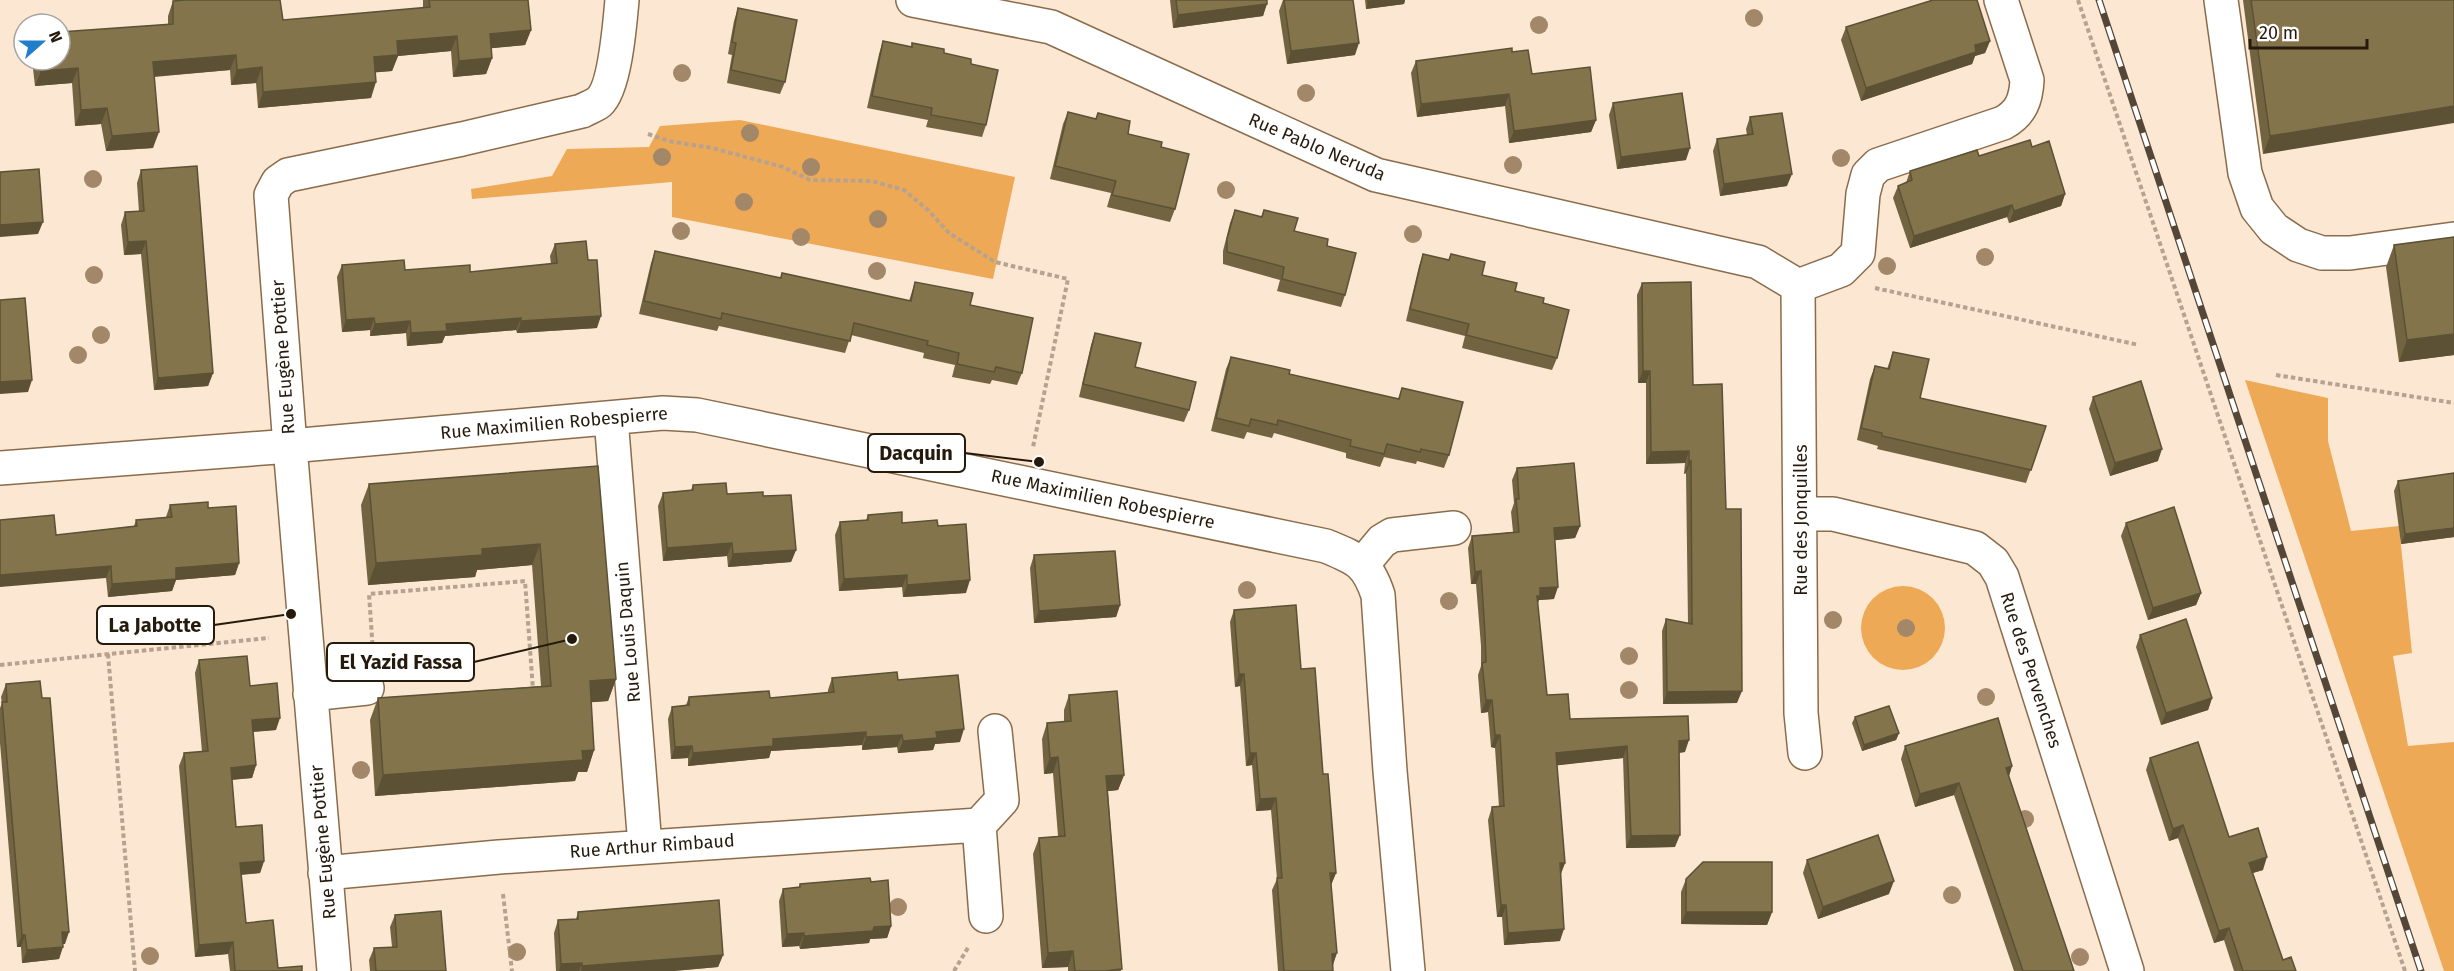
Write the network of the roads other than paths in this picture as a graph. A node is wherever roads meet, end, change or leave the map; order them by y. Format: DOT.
graph roads {
  1 [pos="622,0"];
  2 [pos="913,0"];
  3 [pos="2001,0"];
  4 [pos="2221,0"];
  5 [pos="2454,239"];
  6 [pos="1798,286"];
  7 [pos="611,418"];
  8 [pos="290,446"];
  9 [pos="0,468"];
  10 [pos="1801,514"];
  11 [pos="1454,528"];
  12 [pos="1362,565"];
  13 [pos="367,688"];
  14 [pos="310,694"];
  15 [pos="995,731"];
  16 [pos="1805,753"];
  17 [pos="979,825"];
  18 [pos="645,846"];
  19 [pos="325,873"];
  20 [pos="986,916"];
  21 [pos="334,971"];
  22 [pos="1408,971"];
  23 [pos="2127,971"];
  1 -- 8 [label="street, Rue Eugène Pottier"];
  2 -- 6 [label="street, Rue Pablo Neruda"];
  3 -- 6 [label="street"];
  4 -- 5 [label="street"];
  6 -- 10 [label="street, Rue des Jonquilles"];
  7 -- 8 [label="street, Rue Maximilien Robespierre"];
  7 -- 12 [label="street, Rue Maximilien Robespierre"];
  7 -- 18 [label="street, Rue Louis Daquin"];
  8 -- 9 [label="street, Rue Maximilien Robespierre"];
  8 -- 14 [label="street, Rue Eugène Pottier"];
  10 -- 16 [label="street, Rue des Jonquilles"];
  10 -- 23 [label="street, Rue des Pervenches"];
  11 -- 12 [label="street"];
  12 -- 22 [label="street"];
  13 -- 14 [label="street"];
  14 -- 19 [label="street, Rue Eugène Pottier"];
  15 -- 17 [label="street"];
  17 -- 18 [label="street, Rue Arthur Rimbaud"];
  17 -- 20 [label="street"];
  18 -- 19 [label="street, Rue Arthur Rimbaud"];
  19 -- 21 [label="street, Rue Eugène Pottier"];
}
